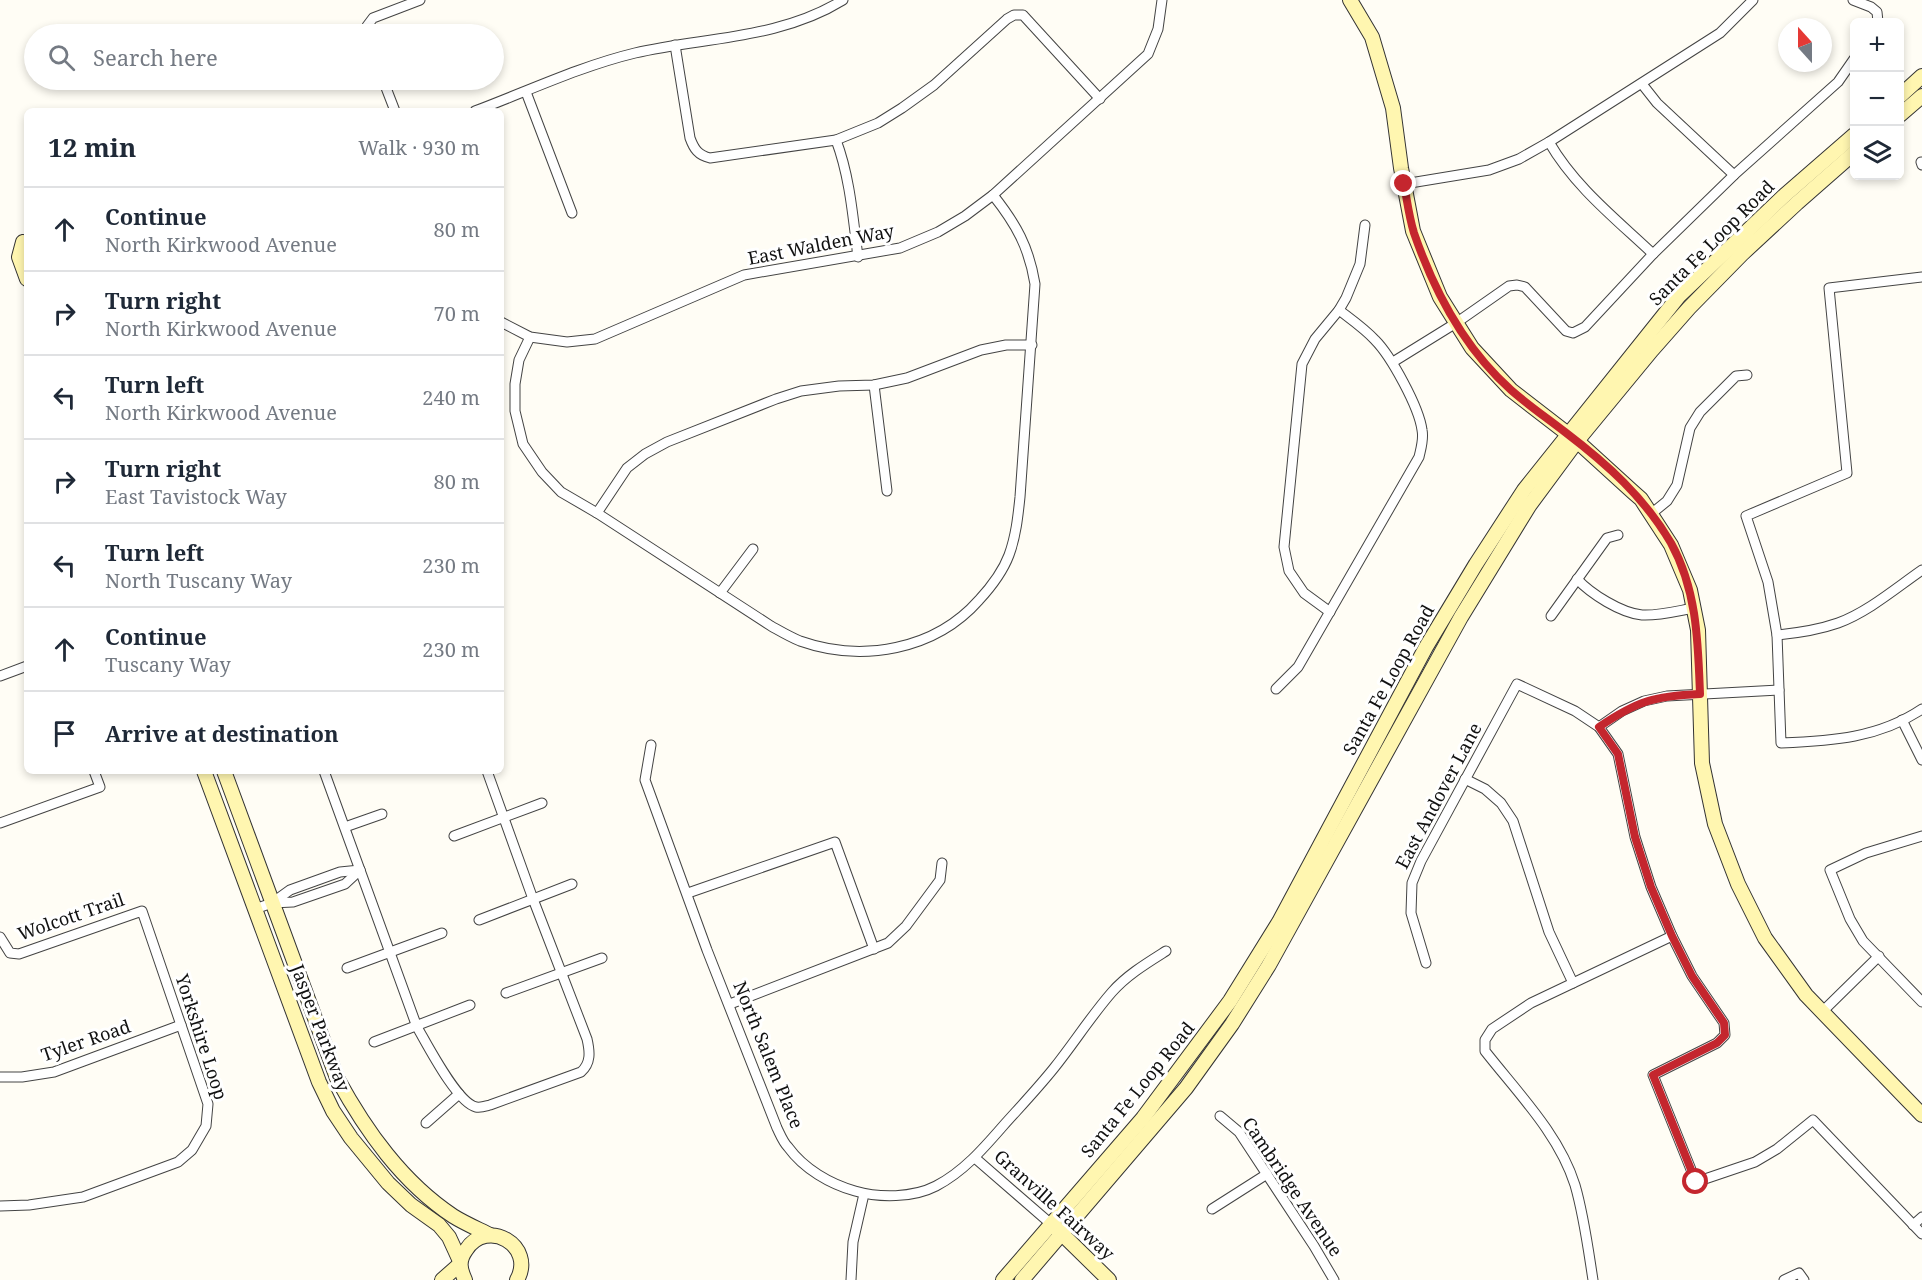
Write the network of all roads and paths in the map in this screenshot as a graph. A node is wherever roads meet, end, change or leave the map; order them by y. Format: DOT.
graph roads {
  1 [pos="420,0"];
  2 [pos="843,0"];
  3 [pos="1162,0"];
  4 [pos="1350,0"];
  5 [pos="1753,0"];
  6 [pos="1853,0"];
  7 [pos="1878,18"];
  8 [pos="370,24"];
  9 [pos="675,45"];
  10 [pos="1850,64"];
  11 [pos="1922,76"];
  12 [pos="1642,84"];
  13 [pos="387,90"];
  14 [pos="526,92"];
  15 [pos="1904,92"];
  16 [pos="1922,96"];
  17 [pos="1100,99"];
  18 [pos="394,108"];
  19 [pos="484,108"];
  20 [pos="1904,111"];
  21 [pos="1850,138"];
  22 [pos="836,140"];
  23 [pos="1549,142"];
  24 [pos="1850,156"];
  25 [pos="1734,175"];
  26 [pos="1404,184"];
  27 [pos="993,195"];
  28 [pos="572,213"];
  29 [pos="1365,225"];
  30 [pos="1653,254"];
  31 [pos="858,257"];
  32 [pos="1922,277"];
  33 [pos="1339,310"];
  34 [pos="504,323"];
  35 [pos="1456,323"];
  36 [pos="530,337"];
  37 [pos="1032,345"];
  38 [pos="1393,362"];
  39 [pos="1747,375"];
  40 [pos="874,385"];
  41 [pos="1573,438"];
  42 [pos="887,491"];
  43 [pos="597,513"];
  44 [pos="1651,514"];
  45 [pos="1618,535"];
  46 [pos="753,549"];
  47 [pos="1922,570"];
  48 [pos="1576,579"];
  49 [pos="720,593"];
  50 [pos="1694,608"];
  51 [pos="1330,612"];
  52 [pos="1551,616"];
  53 [pos="1777,635"];
  54 [pos="24,667"];
  55 [pos="0,676"];
  56 [pos="1276,689"];
  57 [pos="1779,690"];
  58 [pos="1700,694"];
  59 [pos="1922,709"];
  60 [pos="1902,720"];
  61 [pos="1599,727"];
  62 [pos="651,744"];
  63 [pos="1922,760"];
  64 [pos="95,774"];
  65 [pos="205,774"];
  66 [pos="225,774"];
  67 [pos="325,774"];
  68 [pos="488,774"];
  69 [pos="1465,779"];
  70 [pos="542,803"];
  71 [pos="382,814"];
  72 [pos="504,817"];
  73 [pos="0,823"];
  74 [pos="345,827"];
  75 [pos="454,836"];
  76 [pos="1922,836"];
  77 [pos="942,863"];
  78 [pos="360,870"];
  79 [pos="572,884"];
  80 [pos="688,893"];
  81 [pos="533,899"];
  82 [pos="272,903"];
  83 [pos="255,909"];
  84 [pos="142,910"];
  85 [pos="479,920"];
  86 [pos="442,933"];
  87 [pos="1672,936"];
  88 [pos="0,937"];
  89 [pos="874,949"];
  90 [pos="1166,951"];
  91 [pos="390,952"];
  92 [pos="1878,956"];
  93 [pos="602,958"];
  94 [pos="1426,963"];
  95 [pos="347,968"];
  96 [pos="561,973"];
  97 [pos="1573,983"];
  98 [pos="506,993"];
  99 [pos="1922,1002"];
  100 [pos="470,1005"];
  101 [pos="730,1005"];
  102 [pos="1822,1012"];
  103 [pos="181,1025"];
  104 [pos="417,1027"];
  105 [pos="374,1042"];
  106 [pos="0,1077"];
  107 [pos="459,1094"];
  108 [pos="1922,1115"];
  109 [pos="1220,1116"];
  110 [pos="426,1123"];
  111 [pos="975,1158"];
  112 [pos="1267,1174"];
  113 [pos="864,1194"];
  114 [pos="0,1206"];
  115 [pos="1212,1209"];
  116 [pos="1922,1216"];
  117 [pos="1051,1224"];
  118 [pos="1913,1225"];
  119 [pos="1062,1233"];
  120 [pos="1922,1234"];
  121 [pos="490,1235"];
  122 [pos="460,1263"];
  123 [pos="519,1273"];
  124 [pos="442,1280"];
  125 [pos="465,1280"];
  126 [pos="528,1280"];
  127 [pos="850,1280"];
  128 [pos="1003,1280"];
  129 [pos="1022,1280"];
  130 [pos="1109,1280"];
  131 [pos="1334,1280"];
  132 [pos="1593,1280"];
  133 [pos="1784,1280"];
  134 [pos="1804,1280"];
  1 -- 8 [label="street"];
  2 -- 9 [label="street"];
  3 -- 17 [label="street, East Walden Way"];
  4 -- 26 [label="main road"];
  5 -- 12 [label="street"];
  6 -- 7 [label="street"];
  9 -- 14 [label="street"];
  9 -- 22 [label="street"];
  10 -- 25 [label="street"];
  11 -- 15 [label="main road"];
  12 -- 23 [label="street"];
  12 -- 25 [label="street"];
  13 -- 18 [label="street"];
  14 -- 19 [label="street"];
  14 -- 28 [label="street"];
  16 -- 20 [label="main road"];
  17 -- 22 [label="street"];
  17 -- 27 [label="street, East Walden Way"];
  21 -- 41 [label="main road, Santa Fe Loop Road"];
  22 -- 31 [label="street"];
  23 -- 26 [label="street"];
  23 -- 30 [label="street"];
  24 -- 41 [label="main road, Santa Fe Loop Road"];
  25 -- 30 [label="street"];
  26 -- 35 [label="main road"];
  27 -- 31 [label="street, East Walden Way"];
  27 -- 37 [label="street"];
  29 -- 33 [label="street"];
  30 -- 35 [label="street"];
  31 -- 36 [label="street, East Walden Way"];
  32 -- 53 [label="street"];
  33 -- 38 [label="street"];
  33 -- 51 [label="street"];
  34 -- 36 [label="street, East Walden Way"];
  35 -- 38 [label="street"];
  35 -- 41 [label="main road"];
  36 -- 43 [label="street"];
  37 -- 40 [label="street"];
  37 -- 49 [label="street"];
  38 -- 51 [label="street"];
  39 -- 44 [label="street"];
  40 -- 42 [label="street"];
  40 -- 43 [label="street"];
  41 -- 44 [label="main road"];
  41 -- 117 [label="main road, Santa Fe Loop Road"];
  41 -- 119 [label="main road, Santa Fe Loop Road"];
  43 -- 49 [label="street"];
  44 -- 50 [label="main road"];
  45 -- 48 [label="street"];
  46 -- 49 [label="street"];
  47 -- 53 [label="street"];
  48 -- 50 [label="street"];
  48 -- 52 [label="street"];
  50 -- 58 [label="main road"];
  51 -- 56 [label="street"];
  53 -- 57 [label="street"];
  54 -- 55 [label="street"];
  57 -- 58 [label="street"];
  57 -- 60 [label="street"];
  58 -- 61 [label="street"];
  58 -- 102 [label="main road"];
  59 -- 60 [label="street"];
  60 -- 63 [label="street"];
  61 -- 69 [label="street, East Andover Lane"];
  61 -- 87 [label="street"];
  62 -- 80 [label="street, North Salem Place"];
  64 -- 73 [label="street"];
  65 -- 83 [label="main road, Jasper Parkway"];
  66 -- 82 [label="main road, Jasper Parkway"];
  67 -- 74 [label="street"];
  68 -- 72 [label="street"];
  69 -- 94 [label="street, East Andover Lane"];
  69 -- 97 [label="street"];
  70 -- 72 [label="street"];
  71 -- 74 [label="street"];
  72 -- 75 [label="street"];
  72 -- 81 [label="street"];
  74 -- 78 [label="street"];
  76 -- 92 [label="street"];
  77 -- 89 [label="street"];
  78 -- 82 [label="street"];
  78 -- 91 [label="street"];
  79 -- 81 [label="street"];
  80 -- 89 [label="street"];
  80 -- 101 [label="street, North Salem Place"];
  81 -- 85 [label="street"];
  81 -- 96 [label="street"];
  82 -- 83 [label="street"];
  82 -- 121 [label="main road, Jasper Parkway"];
  83 -- 122 [label="main road, Jasper Parkway"];
  84 -- 88 [label="street, Wolcott Trail"];
  84 -- 103 [label="street, Yorkshire Loop"];
  86 -- 91 [label="street"];
  87 -- 97 [label="street"];
  87 -- 118 [label="street"];
  89 -- 101 [label="street"];
  90 -- 111 [label="street, North Salem Place"];
  91 -- 95 [label="street"];
  91 -- 104 [label="street"];
  92 -- 99 [label="street"];
  92 -- 102 [label="street"];
  93 -- 96 [label="street"];
  96 -- 98 [label="street"];
  96 -- 107 [label="street"];
  97 -- 132 [label="street"];
  100 -- 104 [label="street"];
  101 -- 113 [label="street, North Salem Place"];
  102 -- 108 [label="main road"];
  103 -- 106 [label="street, Tyler Road"];
  103 -- 114 [label="street, Yorkshire Loop"];
  104 -- 105 [label="street"];
  104 -- 107 [label="street"];
  107 -- 110 [label="street"];
  109 -- 112 [label="street, Cambridge Avenue"];
  111 -- 113 [label="street, North Salem Place"];
  111 -- 117 [label="street, Granville Fairway"];
  112 -- 115 [label="street"];
  112 -- 131 [label="street, Cambridge Avenue"];
  113 -- 127 [label="street"];
  116 -- 118 [label="street"];
  117 -- 119 [label="main road, Granville Fairway"];
  117 -- 128 [label="main road, Santa Fe Loop Road"];
  118 -- 120 [label="street"];
  119 -- 129 [label="main road, Santa Fe Loop Road"];
  119 -- 130 [label="main road, Granville Fairway"];
  121 -- 122 [label="main road"];
  121 -- 123 [label="main road, Jasper Parkway"];
  122 -- 124 [label="main road"];
  122 -- 125 [label="main road, Jasper Parkway"];
  123 -- 126 [label="main road"];
  133 -- 134 [label="street"];
}
